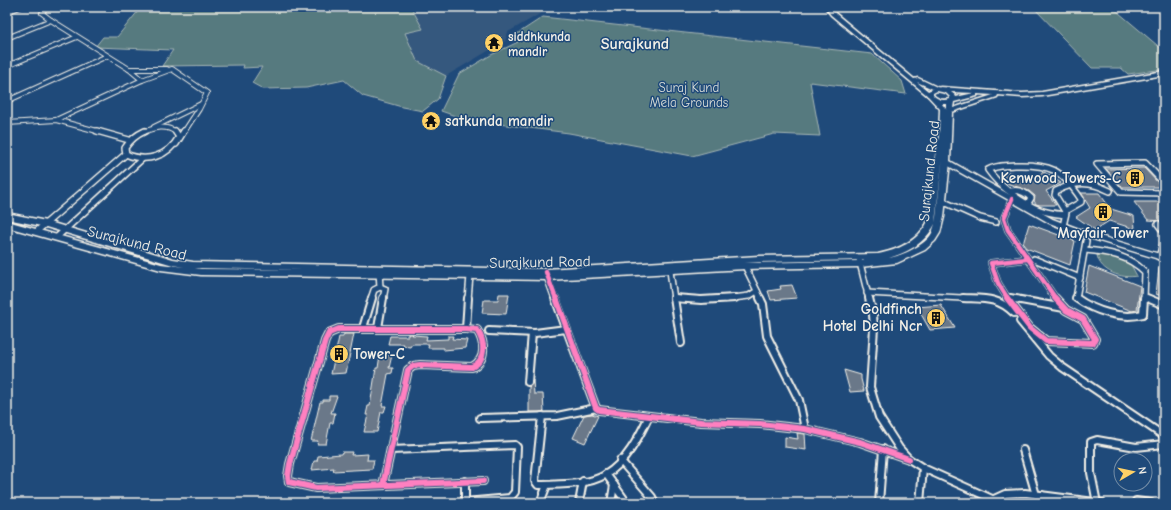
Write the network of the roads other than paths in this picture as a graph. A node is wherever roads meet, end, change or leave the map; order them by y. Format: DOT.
graph roads {
  1 [pos="20,7"];
  2 [pos="46,7"];
  3 [pos="827,7"];
  4 [pos="7,12"];
  5 [pos="51,20"];
  6 [pos="77,37"];
  7 [pos="7,38"];
  8 [pos="107,56"];
  9 [pos="7,66"];
  10 [pos="129,69"];
  11 [pos="172,69"];
  12 [pos="903,72"];
  13 [pos="1164,73"];
  14 [pos="1164,76"];
  15 [pos="142,80"];
  16 [pos="939,89"];
  17 [pos="995,96"];
  18 [pos="933,97"];
  19 [pos="7,101"];
  20 [pos="952,101"];
  21 [pos="201,104"];
  22 [pos="949,111"];
  23 [pos="56,120"];
  24 [pos="7,123"];
  25 [pos="150,129"];
  26 [pos="129,140"];
  27 [pos="176,144"];
  28 [pos="126,154"];
  29 [pos="142,159"];
  30 [pos="943,160"];
  31 [pos="1164,183"];
  32 [pos="1069,184"];
  33 [pos="1110,191"];
  34 [pos="1164,193"];
  35 [pos="1012,199"];
  36 [pos="942,201"];
  37 [pos="1065,213"];
  38 [pos="7,216"];
  39 [pos="996,222"];
  40 [pos="7,224"];
  41 [pos="46,224"];
  42 [pos="1164,225"];
  43 [pos="1063,226"];
  44 [pos="64,230"];
  45 [pos="38,231"];
  46 [pos="1164,232"];
  47 [pos="57,238"];
  48 [pos="1086,240"];
  49 [pos="1164,241"];
  50 [pos="1116,244"];
  51 [pos="1085,250"];
  52 [pos="1116,253"];
  53 [pos="1162,258"];
  54 [pos="1034,259"];
  55 [pos="1027,260"];
  56 [pos="860,262"];
  57 [pos="745,266"];
  58 [pos="670,271"];
  59 [pos="379,272"];
  60 [pos="484,273"];
  61 [pos="546,275"];
  62 [pos="470,276"];
  63 [pos="1080,278"];
  64 [pos="380,287"];
  65 [pos="757,291"];
  66 [pos="867,293"];
  67 [pos="1144,297"];
  68 [pos="674,298"];
  69 [pos="1007,298"];
  70 [pos="1164,305"];
  71 [pos="1064,308"];
  72 [pos="363,328"];
  73 [pos="378,328"];
  74 [pos="466,329"];
  75 [pos="566,329"];
  76 [pos="490,331"];
  77 [pos="532,333"];
  78 [pos="681,343"];
  79 [pos="528,382"];
  80 [pos="596,408"];
  81 [pos="542,416"];
  82 [pos="649,416"];
  83 [pos="480,418"];
  84 [pos="805,429"];
  85 [pos="1164,436"];
  86 [pos="1164,444"];
  87 [pos="883,449"];
  88 [pos="391,450"];
  89 [pos="1023,450"];
  90 [pos="909,458"];
  91 [pos="620,460"];
  92 [pos="923,468"];
  93 [pos="606,474"];
  94 [pos="465,481"];
  95 [pos="483,481"];
  96 [pos="583,481"];
  97 [pos="547,484"];
  98 [pos="383,485"];
  99 [pos="614,485"];
  100 [pos="1041,498"];
  101 [pos="998,501"];
  102 [pos="1099,502"];
  103 [pos="540,503"];
  104 [pos="579,503"];
  105 [pos="611,503"];
  106 [pos="627,503"];
  107 [pos="655,503"];
  108 [pos="879,503"];
  109 [pos="920,503"];
  110 [pos="1134,503"];
  111 [pos="1151,503"];
  1 -- 4 [label="street"];
  2 -- 5 [label="street"];
  3 -- 12 [label="street"];
  5 -- 6 [label="street"];
  5 -- 7 [label="street"];
  6 -- 8 [label="street"];
  6 -- 9 [label="street"];
  8 -- 10 [label="street"];
  8 -- 19 [label="street"];
  10 -- 11 [label="street"];
  10 -- 15 [label="street"];
  11 -- 15 [label="street"];
  11 -- 21 [label="street"];
  12 -- 16 [label="street"];
  12 -- 18 [label="street"];
  13 -- 16 [label="main road"];
  14 -- 17 [label="main road"];
  15 -- 23 [label="street"];
  16 -- 18 [label="main road"];
  16 -- 20 [label="main road"];
  17 -- 20 [label="main road"];
  17 -- 22 [label="main road"];
  18 -- 20 [label="main road"];
  18 -- 30 [label="main road, Surajkund Road"];
  20 -- 22 [label="main road, Surajkund Road"];
  21 -- 25 [label="street"];
  21 -- 27 [label="street"];
  22 -- 30 [label="main road, Surajkund Road"];
  23 -- 24 [label="street"];
  23 -- 26 [label="street"];
  25 -- 26 [label="street"];
  25 -- 27 [label="street"];
  26 -- 28 [label="street"];
  27 -- 29 [label="street"];
  28 -- 29 [label="street"];
  28 -- 41 [label="street"];
  29 -- 44 [label="street"];
  30 -- 35 [label="street"];
  30 -- 36 [label="main road, Surajkund Road"];
  30 -- 56 [label="main road, Surajkund Road"];
  31 -- 34 [label="street"];
  32 -- 33 [label="street"];
  32 -- 37 [label="street"];
  32 -- 37 [label="street"];
  32 -- 37 [label="street"];
  35 -- 43 [label="street"];
  35 -- 55 [label="street"];
  36 -- 39 [label="street"];
  36 -- 56 [label="main road, Surajkund Road"];
  37 -- 43 [label="street"];
  38 -- 41 [label="main road, Surajkund Road"];
  40 -- 45 [label="main road, Surajkund Road"];
  41 -- 44 [label="main road, Surajkund Road"];
  41 -- 45 [label="street"];
  42 -- 46 [label="street"];
  43 -- 50 [label="street"];
  44 -- 47 [label="street"];
  44 -- 59 [label="main road, Surajkund Road"];
  45 -- 47 [label="main road, Surajkund Road"];
  47 -- 59 [label="main road, Surajkund Road"];
  48 -- 51 [label="street"];
  49 -- 53 [label="street"];
  50 -- 52 [label="street"];
  50 -- 53 [label="street"];
  51 -- 52 [label="street"];
  51 -- 63 [label="street"];
  52 -- 67 [label="street"];
  54 -- 63 [label="street"];
  55 -- 69 [label="street"];
  55 -- 71 [label="street"];
  56 -- 57 [label="main road, Surajkund Road"];
  56 -- 61 [label="main road, Surajkund Road"];
  56 -- 66 [label="street"];
  57 -- 58 [label="main road, Surajkund Road"];
  57 -- 65 [label="street"];
  58 -- 61 [label="main road, Surajkund Road"];
  58 -- 68 [label="street"];
  59 -- 60 [label="main road, Surajkund Road"];
  59 -- 62 [label="main road, Surajkund Road"];
  59 -- 64 [label="street"];
  60 -- 61 [label="main road, Surajkund Road"];
  60 -- 62 [label="main road, Surajkund Road"];
  61 -- 75 [label="street"];
  62 -- 74 [label="street"];
  63 -- 67 [label="street"];
  64 -- 72 [label="street"];
  64 -- 73 [label="street"];
  65 -- 68 [label="street"];
  65 -- 84 [label="street"];
  66 -- 85 [label="street"];
  66 -- 90 [label="street"];
  67 -- 70 [label="street"];
  68 -- 78 [label="street"];
  69 -- 71 [label="street"];
  69 -- 71 [label="street"];
  72 -- 73 [label="street"];
  72 -- 98 [label="street"];
  73 -- 74 [label="street"];
  74 -- 88 [label="street"];
  75 -- 77 [label="street"];
  75 -- 80 [label="street"];
  76 -- 77 [label="street"];
  77 -- 79 [label="street"];
  80 -- 81 [label="street"];
  80 -- 82 [label="street"];
  81 -- 83 [label="street"];
  81 -- 97 [label="street"];
  82 -- 84 [label="street"];
  82 -- 91 [label="street"];
  84 -- 87 [label="street"];
  86 -- 102 [label="street"];
  87 -- 90 [label="street"];
  87 -- 108 [label="street"];
  88 -- 94 [label="street"];
  88 -- 98 [label="street"];
  89 -- 100 [label="street"];
  90 -- 92 [label="street"];
  91 -- 93 [label="street"];
  91 -- 107 [label="street"];
  92 -- 101 [label="street"];
  92 -- 109 [label="street"];
  93 -- 96 [label="street"];
  93 -- 99 [label="street"];
  94 -- 95 [label="street"];
  94 -- 98 [label="street"];
  96 -- 97 [label="street"];
  96 -- 104 [label="street"];
  97 -- 103 [label="street"];
  99 -- 105 [label="street"];
  99 -- 106 [label="street"];
  100 -- 101 [label="street"];
  100 -- 102 [label="street"];
  110 -- 111 [label="street"];
}
